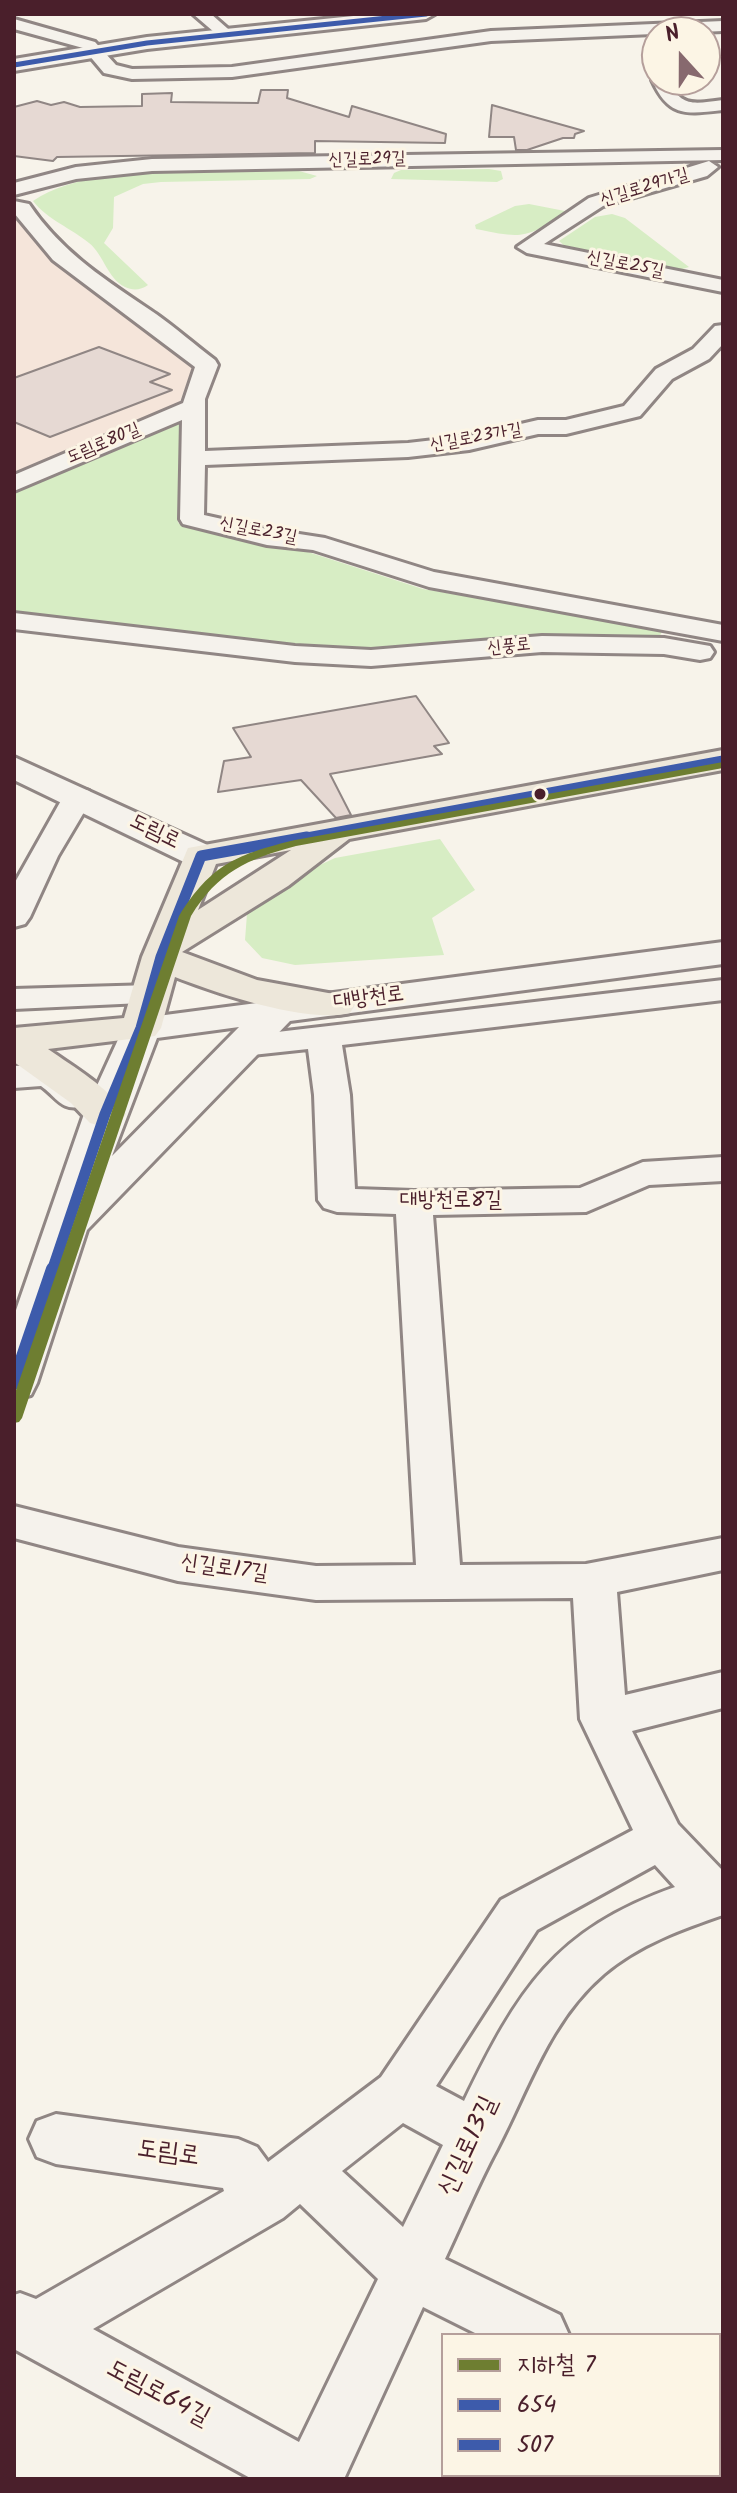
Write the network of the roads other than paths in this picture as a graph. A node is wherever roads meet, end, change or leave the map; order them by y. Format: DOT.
graph roads {
  1 [pos="47,14"];
  2 [pos="201,14"];
  3 [pos="426,14"];
  4 [pos="470,21"];
  5 [pos="14,22"];
  6 [pos="227,35"];
  7 [pos="491,36"];
  8 [pos="14,46"];
  9 [pos="95,50"];
  10 [pos="641,51"];
  11 [pos="53,56"];
  12 [pos="14,65"];
  13 [pos="666,96"];
  14 [pos="723,105"];
  15 [pos="721,155"];
  16 [pos="14,189"];
  17 [pos="14,207"];
  18 [pos="527,247"];
  19 [pos="723,286"];
  20 [pos="723,331"];
  21 [pos="194,406"];
  22 [pos="195,458"];
  23 [pos="14,484"];
  24 [pos="14,621"];
  25 [pos="723,633"];
  26 [pos="723,655"];
  27 [pos="723,760"];
  28 [pos="14,767"];
  29 [pos="78,797"];
  30 [pos="349,827"];
  31 [pos="201,856"];
  32 [pos="14,917"];
  33 [pos="164,951"];
  34 [pos="723,953"];
  35 [pos="723,990"];
  36 [pos="14,999"];
  37 [pos="146,1011"];
  38 [pos="276,1012"];
  39 [pos="330,1020"];
  40 [pos="14,1041"];
  41 [pos="243,1046"];
  42 [pos="14,1077"];
  43 [pos="102,1124"];
  44 [pos="723,1169"];
  45 [pos="414,1203"];
  46 [pos="67,1228"];
  47 [pos="14,1383"];
  48 [pos="14,1522"];
  49 [pos="723,1554"];
  50 [pos="594,1579"];
  51 [pos="439,1582"];
  52 [pos="723,1690"];
  53 [pos="603,1719"];
  54 [pos="661,1838"];
  55 [pos="719,1894"];
  56 [pos="400,2094"];
  57 [pos="476,2135"];
  58 [pos="56,2139"];
  59 [pos="282,2184"];
  60 [pos="411,2272"];
  61 [pos="25,2324"];
  62 [pos="536,2333"];
  63 [pos="294,2479"];
  64 [pos="313,2479"];
  1 -- 5 [label="street"];
  2 -- 6 [label="street"];
  3 -- 6 [label="main road"];
  4 -- 7 [label="street"];
  5 -- 9 [label="street"];
  6 -- 9 [label="main road"];
  7 -- 9 [label="street"];
  7 -- 10 [label="street"];
  8 -- 11 [label="main road"];
  9 -- 11 [label="main road"];
  11 -- 12 [label="main road"];
  13 -- 14 [label="street"];
  15 -- 16 [label="street, 신길로29길"];
  15 -- 18 [label="street, 신길로29가길"];
  17 -- 21 [label="street, 신길로23길"];
  18 -- 19 [label="street, 신길로25길"];
  20 -- 22 [label="street, 신길로23가길"];
  21 -- 22 [label="street, 신길로23길"];
  21 -- 23 [label="street, 도림로80길"];
  22 -- 25 [label="street, 신길로23길"];
  24 -- 26 [label="street, 신풍로"];
  27 -- 30 [label="main road"];
  28 -- 29 [label="main road, 도림로"];
  29 -- 31 [label="main road, 도림로"];
  29 -- 32 [label="street"];
  30 -- 31 [label="main road"];
  30 -- 33 [label="main road"];
  31 -- 33 [label="main road, 도림로"];
  33 -- 37 [label="main road, 도림로"];
  33 -- 39 [label="main road"];
  34 -- 39 [label="main road, 대방천로"];
  35 -- 39 [label="street"];
  36 -- 37 [label="street"];
  37 -- 38 [label="main road, 대방천로"];
  37 -- 40 [label="main road, 대방천로"];
  37 -- 43 [label="main road, 도림로"];
  38 -- 39 [label="main road, 대방천로"];
  38 -- 41 [label="main road"];
  39 -- 41 [label="street"];
  39 -- 45 [label="street, 대방천로8길"];
  40 -- 43 [label="main road"];
  41 -- 46 [label="main road"];
  42 -- 43 [label="street"];
  43 -- 46 [label="main road, 도림로"];
  44 -- 45 [label="street, 대방천로8길"];
  45 -- 51 [label="street"];
  46 -- 47 [label="main road, 도림로"];
  48 -- 51 [label="street, 신길로17길"];
  49 -- 50 [label="street, 신길로17길"];
  50 -- 51 [label="street, 신길로17길"];
  50 -- 53 [label="street, 신길로13길"];
  52 -- 53 [label="street"];
  53 -- 54 [label="street, 신길로13길"];
  54 -- 55 [label="street, 신길로13길"];
  54 -- 56 [label="street"];
  55 -- 57 [label="street, 신길로13길"];
  56 -- 57 [label="street"];
  56 -- 59 [label="street"];
  57 -- 60 [label="street, 신길로13길"];
  58 -- 59 [label="street, 도림로"];
  59 -- 60 [label="street, 도림로"];
  59 -- 61 [label="street"];
  60 -- 62 [label="street, 도림로"];
  60 -- 64 [label="street, 신길로13길"];
  61 -- 63 [label="street, 도림로64길"];
}
